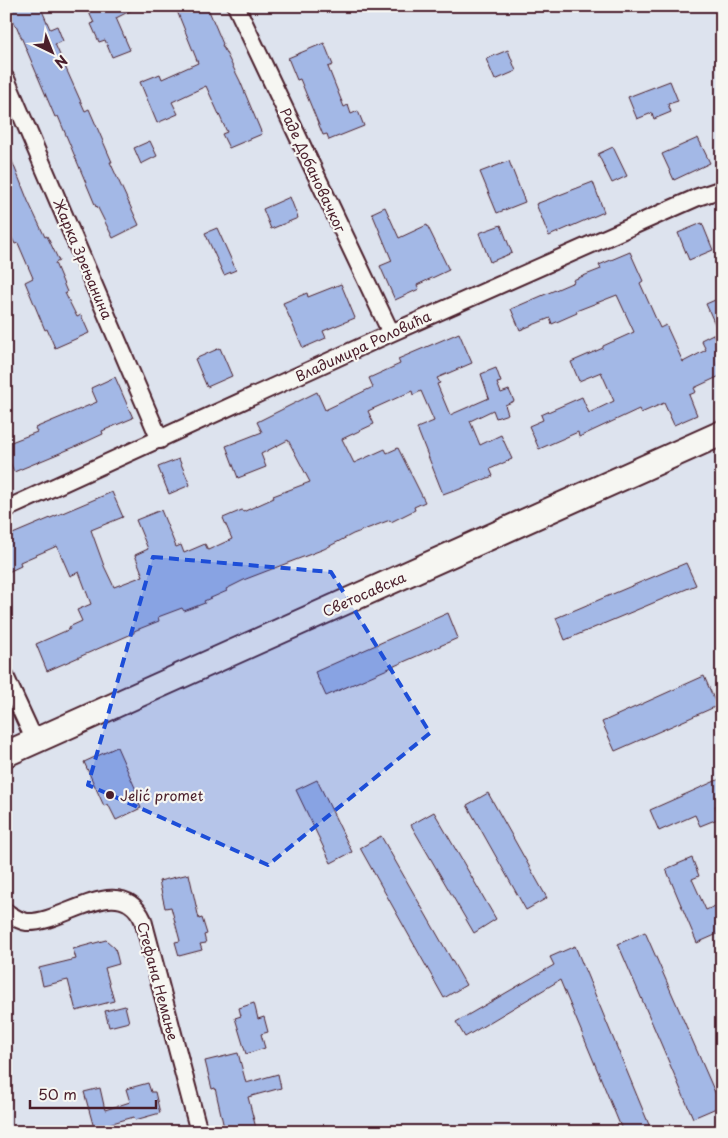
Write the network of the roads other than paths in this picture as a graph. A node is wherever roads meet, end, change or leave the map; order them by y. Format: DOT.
graph roads {
  1 [pos="236,6"];
  2 [pos="6,78"];
  3 [pos="722,189"];
  4 [pos="391,333"];
  5 [pos="722,432"];
  6 [pos="160,440"];
  7 [pos="6,509"];
  8 [pos="6,678"];
  9 [pos="35,741"];
  10 [pos="6,754"];
  11 [pos="6,912"];
  12 [pos="198,1132"];
  1 -- 4 [label="street, Раде Добановачког"];
  2 -- 6 [label="street, Жарка Зрењанина"];
  3 -- 4 [label="street, Владимира Роловића"];
  4 -- 6 [label="street, Владимира Роловића"];
  5 -- 9 [label="main road, Светосавска"];
  6 -- 7 [label="street, Владимира Роловића"];
  8 -- 9 [label="street"];
  9 -- 10 [label="main road, Светосавска"];
  11 -- 12 [label="street, Стефана Немање"];
}
